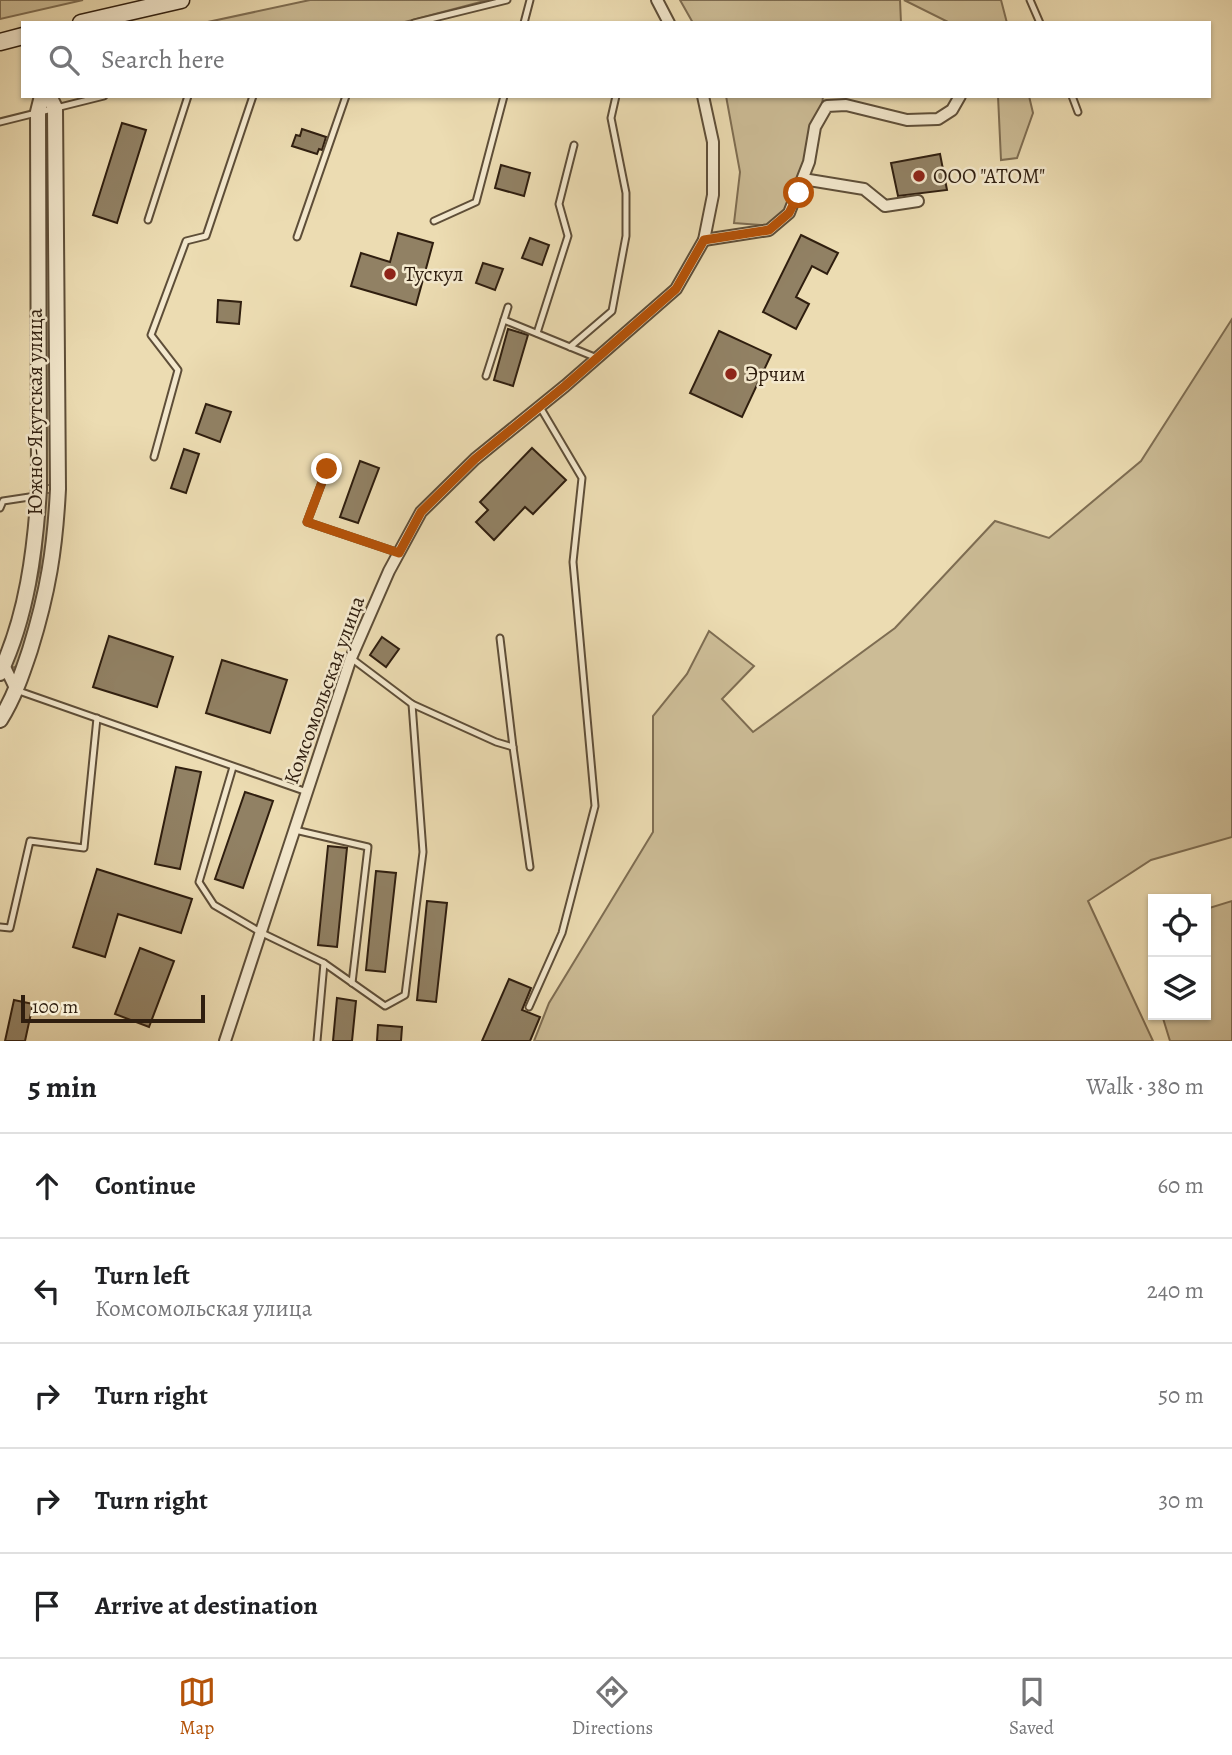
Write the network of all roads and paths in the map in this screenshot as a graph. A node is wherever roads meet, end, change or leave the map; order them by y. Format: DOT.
graph roads {
  1 [pos="180,0"];
  2 [pos="507,0"];
  3 [pos="530,0"];
  4 [pos="657,0"];
  5 [pos="1030,0"];
  6 [pos="90,21"];
  7 [pos="422,21"];
  8 [pos="525,21"];
  9 [pos="668,21"];
  10 [pos="1039,21"];
  11 [pos="21,36"];
  12 [pos="0,41"];
  13 [pos="42,98"];
  14 [pos="87,98"];
  15 [pos="187,98"];
  16 [pos="252,98"];
  17 [pos="345,98"];
  18 [pos="503,98"];
  19 [pos="616,98"];
  20 [pos="702,98"];
  21 [pos="959,98"];
  22 [pos="1073,98"];
  23 [pos="52,102"];
  24 [pos="38,112"];
  25 [pos="1078,112"];
  26 [pos="0,122"];
  27 [pos="574,145"];
  28 [pos="803,179"];
  29 [pos="918,201"];
  30 [pos="148,220"];
  31 [pos="434,221"];
  32 [pos="297,237"];
  33 [pos="704,240"];
  34 [pos="508,307"];
  35 [pos="504,320"];
  36 [pos="537,333"];
  37 [pos="570,346"];
  38 [pos="597,358"];
  39 [pos="486,376"];
  40 [pos="540,407"];
  41 [pos="154,457"];
  42 [pos="327,469"];
  43 [pos="39,496"];
  44 [pos="0,508"];
  45 [pos="399,553"];
  46 [pos="499,638"];
  47 [pos="351,658"];
  48 [pos="1,667"];
  49 [pos="16,690"];
  50 [pos="412,704"];
  51 [pos="97,718"];
  52 [pos="0,720"];
  53 [pos="513,747"];
  54 [pos="233,767"];
  55 [pos="308,793"];
  56 [pos="295,830"];
  57 [pos="530,867"];
  58 [pos="0,927"];
  59 [pos="262,933"];
  60 [pos="324,963"];
  61 [pos="352,983"];
  62 [pos="529,1007"];
  63 [pos="225,1041"];
  64 [pos="317,1041"];
  1 -- 6 [label="main road"];
  2 -- 7 [label="lane"];
  3 -- 8 [label="lane"];
  4 -- 9 [label="street"];
  5 -- 10 [label="lane"];
  11 -- 12 [label="main road"];
  13 -- 24 [label="street, Южно-Якутская улица"];
  14 -- 23 [label="lane"];
  15 -- 30 [label="lane"];
  16 -- 41 [label="lane"];
  17 -- 32 [label="lane"];
  18 -- 31 [label="lane"];
  19 -- 37 [label="lane"];
  20 -- 33 [label="street, Комсомольская улица"];
  21 -- 28 [label="street"];
  22 -- 25 [label="lane"];
  23 -- 24 [label="lane"];
  23 -- 49 [label="street, Южно-Якутская улица"];
  24 -- 26 [label="lane"];
  24 -- 43 [label="street, Южно-Якутская улица"];
  27 -- 36 [label="lane"];
  28 -- 29 [label="street"];
  28 -- 33 [label="street"];
  33 -- 38 [label="street, Комсомольская улица"];
  34 -- 35 [label="lane"];
  35 -- 36 [label="lane"];
  35 -- 39 [label="lane"];
  36 -- 37 [label="lane"];
  37 -- 38 [label="lane"];
  38 -- 40 [label="street, Комсомольская улица"];
  40 -- 45 [label="street, Комсомольская улица"];
  40 -- 62 [label="lane"];
  42 -- 45 [label="lane"];
  43 -- 44 [label="lane"];
  43 -- 48 [label="street, Южно-Якутская улица"];
  45 -- 47 [label="street, Комсомольская улица"];
  46 -- 53 [label="lane"];
  47 -- 50 [label="lane"];
  47 -- 55 [label="street, Комсомольская улица"];
  48 -- 49 [label="street"];
  49 -- 51 [label="lane"];
  49 -- 52 [label="street, Южно-Якутская улица"];
  50 -- 53 [label="lane"];
  50 -- 61 [label="lane"];
  51 -- 54 [label="lane"];
  51 -- 58 [label="lane"];
  53 -- 57 [label="lane"];
  54 -- 55 [label="lane"];
  54 -- 59 [label="lane"];
  55 -- 56 [label="street, Комсомольская улица"];
  56 -- 59 [label="street, Комсомольская улица"];
  56 -- 61 [label="lane"];
  59 -- 60 [label="lane"];
  59 -- 63 [label="street, Комсомольская улица"];
  60 -- 61 [label="lane"];
  60 -- 64 [label="lane"];
}
